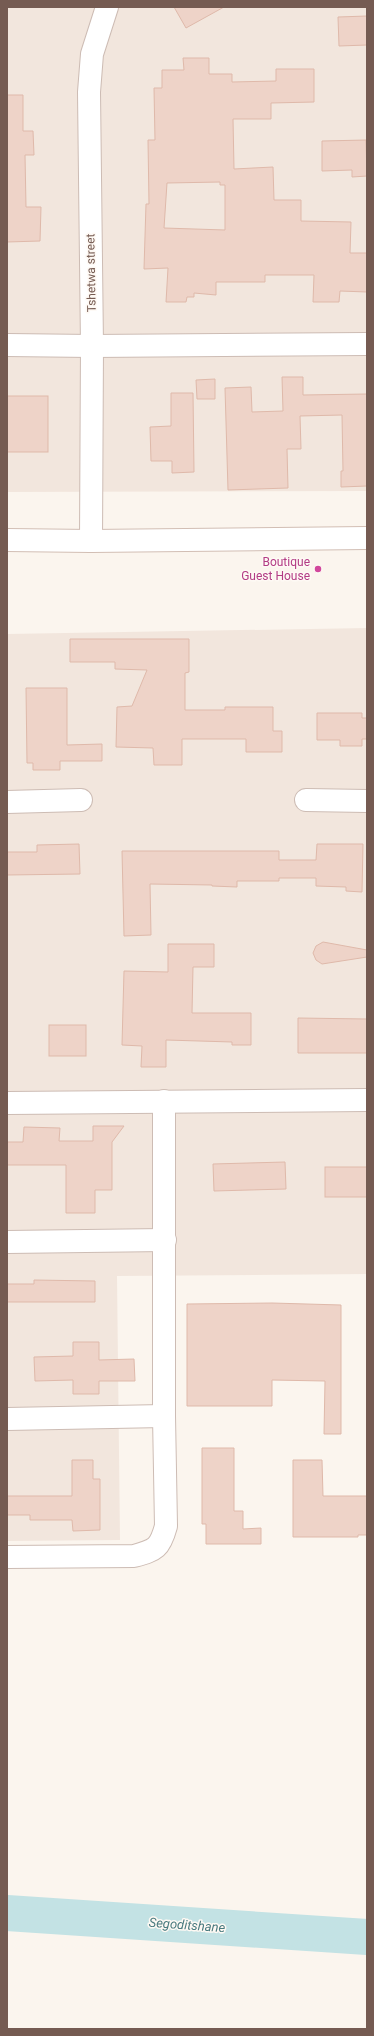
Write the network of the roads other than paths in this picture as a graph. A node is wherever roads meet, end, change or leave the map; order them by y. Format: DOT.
graph roads {
  1 [pos="107,7"];
  2 [pos="367,344"];
  3 [pos="7,345"];
  4 [pos="92,346"];
  5 [pos="367,538"];
  6 [pos="7,540"];
  7 [pos="91,541"];
  8 [pos="81,800"];
  9 [pos="306,800"];
  10 [pos="367,801"];
  11 [pos="7,802"];
  12 [pos="367,1100"];
  13 [pos="164,1101"];
  14 [pos="7,1103"];
  15 [pos="165,1240"];
  16 [pos="7,1242"];
  17 [pos="164,1416"];
  18 [pos="7,1419"];
  19 [pos="7,1557"];
  1 -- 4 [label="street, Tshetwa street"];
  2 -- 4 [label="street"];
  3 -- 4 [label="street"];
  4 -- 7 [label="street, Tshetwa street"];
  5 -- 7 [label="street"];
  6 -- 7 [label="street"];
  8 -- 11 [label="street"];
  9 -- 10 [label="street"];
  12 -- 13 [label="street"];
  13 -- 14 [label="street"];
  13 -- 15 [label="street"];
  15 -- 16 [label="street"];
  15 -- 17 [label="street"];
  17 -- 18 [label="street"];
  17 -- 19 [label="street"];
}
